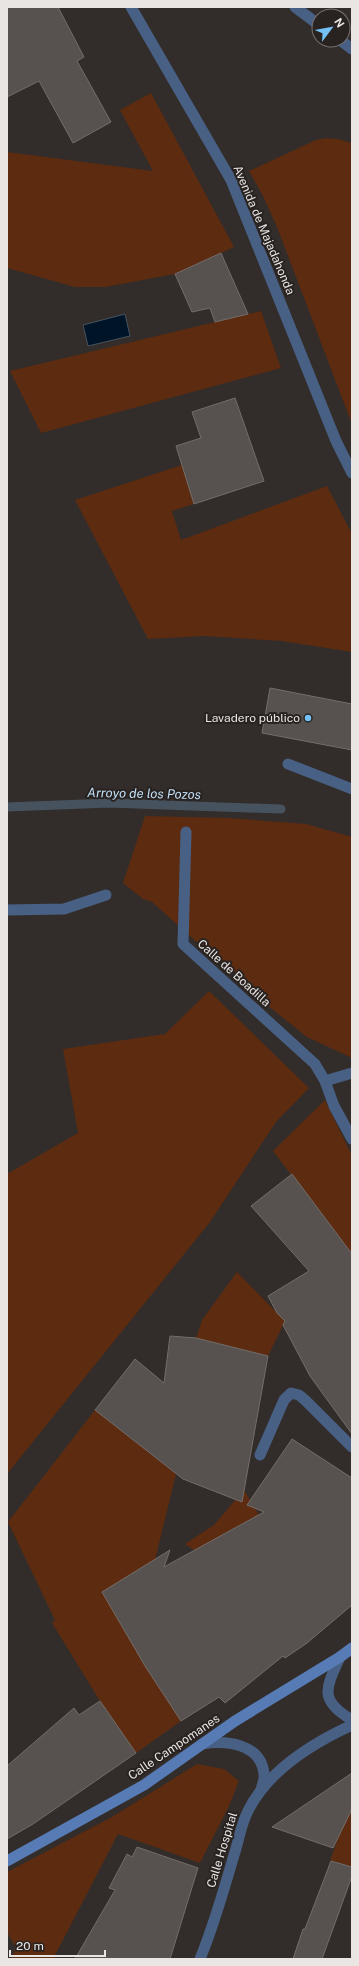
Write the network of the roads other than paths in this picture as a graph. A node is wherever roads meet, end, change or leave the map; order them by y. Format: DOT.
graph roads {
  1 [pos="131,7"];
  2 [pos="294,7"];
  3 [pos="311,19"];
  4 [pos="352,473"];
  5 [pos="288,764"];
  6 [pos="352,789"];
  7 [pos="186,832"];
  8 [pos="106,896"];
  9 [pos="7,910"];
  10 [pos="352,1073"];
  11 [pos="325,1081"];
  12 [pos="352,1139"];
  13 [pos="352,1447"];
  14 [pos="260,1456"];
  15 [pos="352,1648"];
  16 [pos="340,1657"];
  17 [pos="352,1720"];
  18 [pos="352,1725"];
  19 [pos="202,1744"];
  20 [pos="261,1790"];
  21 [pos="7,1861"];
  22 [pos="200,1959"];
  1 -- 4 [label="street, Avenida de Majadahonda"];
  2 -- 3 [label="street"];
  5 -- 6 [label="street"];
  7 -- 11 [label="street, Calle de Boadilla"];
  8 -- 9 [label="street"];
  10 -- 11 [label="street"];
  11 -- 12 [label="street, Calle de Boadilla"];
  13 -- 14 [label="street"];
  15 -- 16 [label="main road, Calle Campomanes"];
  16 -- 17 [label="street"];
  16 -- 19 [label="main road, Calle Campomanes"];
  18 -- 20 [label="street, Calle Hospital"];
  19 -- 20 [label="street"];
  19 -- 21 [label="main road, Calle Campomanes"];
  20 -- 22 [label="street, Calle Hospital"];
}
